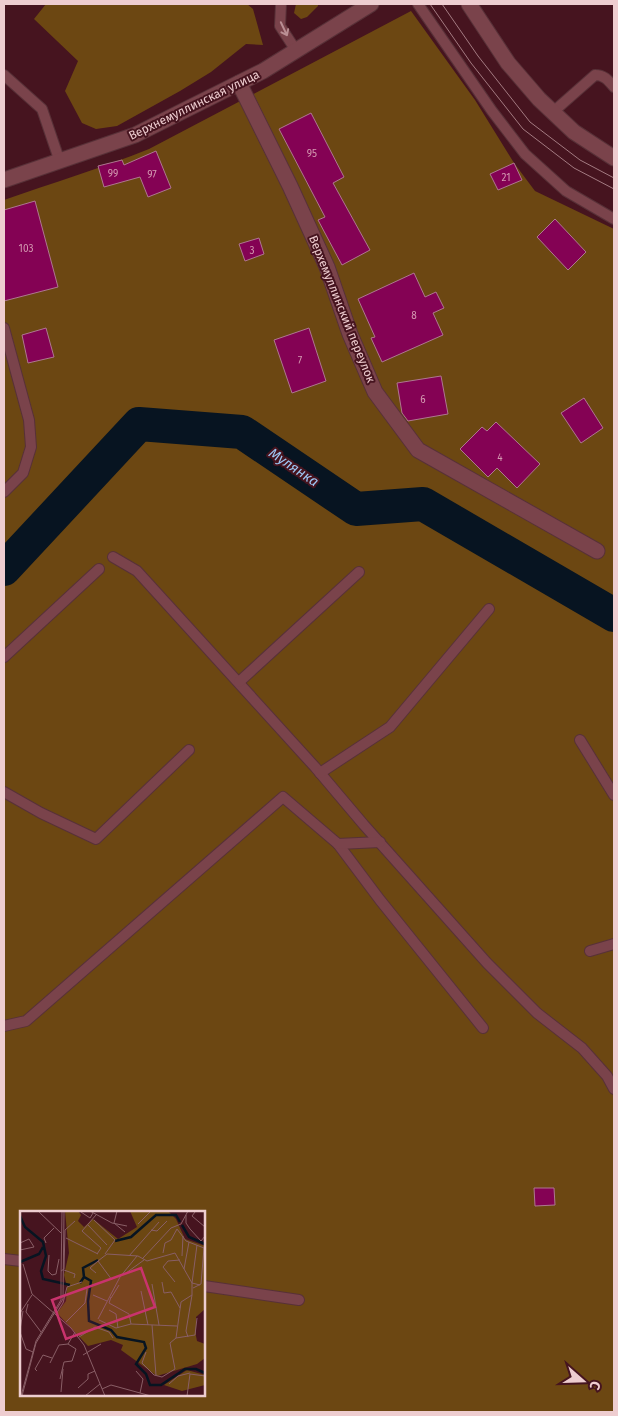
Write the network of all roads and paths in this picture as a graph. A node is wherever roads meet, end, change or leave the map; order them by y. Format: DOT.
graph roads {
  1 [pos="281,4"];
  2 [pos="371,4"];
  3 [pos="418,4"];
  4 [pos="469,4"];
  5 [pos="297,52"];
  6 [pos="4,75"];
  7 [pos="239,84"];
  8 [pos="614,87"];
  9 [pos="553,112"];
  10 [pos="614,158"];
  11 [pos="60,162"];
  12 [pos="4,180"];
  13 [pos="614,220"];
  14 [pos="4,328"];
  15 [pos="4,492"];
  16 [pos="598,551"];
  17 [pos="113,557"];
  18 [pos="99,569"];
  19 [pos="359,572"];
  20 [pos="489,609"];
  21 [pos="4,657"];
  22 [pos="239,682"];
  23 [pos="580,740"];
  24 [pos="189,750"];
  25 [pos="320,773"];
  26 [pos="4,792"];
  27 [pos="614,795"];
  28 [pos="380,842"];
  29 [pos="338,844"];
  30 [pos="614,944"];
  31 [pos="590,951"];
  32 [pos="4,1026"];
  33 [pos="483,1028"];
  34 [pos="614,1089"];
  35 [pos="4,1258"];
  36 [pos="20,1261"];
  37 [pos="205,1286"];
  38 [pos="299,1300"];
  1 -- 5 [label="lane, one-way"];
  2 -- 5 [label="street, Верхнемуллинская улица"];
  3 -- 13 [label="lane"];
  4 -- 9 [label="street"];
  5 -- 7 [label="street, Верхнемуллинская улица"];
  6 -- 11 [label="lane"];
  7 -- 11 [label="street, Верхнемуллинская улица"];
  7 -- 16 [label="street, Верхемуллинский переулок"];
  8 -- 9 [label="lane"];
  9 -- 10 [label="street"];
  11 -- 12 [label="street, Верхнемуллинская улица"];
  14 -- 15 [label="lane"];
  17 -- 22 [label="lane"];
  18 -- 21 [label="lane"];
  19 -- 22 [label="lane"];
  20 -- 25 [label="lane"];
  22 -- 25 [label="lane"];
  23 -- 27 [label="lane"];
  24 -- 26 [label="lane"];
  25 -- 28 [label="lane"];
  28 -- 29 [label="lane"];
  28 -- 34 [label="lane"];
  29 -- 32 [label="lane"];
  29 -- 33 [label="lane"];
  30 -- 31 [label="lane"];
  35 -- 36 [label="lane"];
  37 -- 38 [label="lane"];
}
